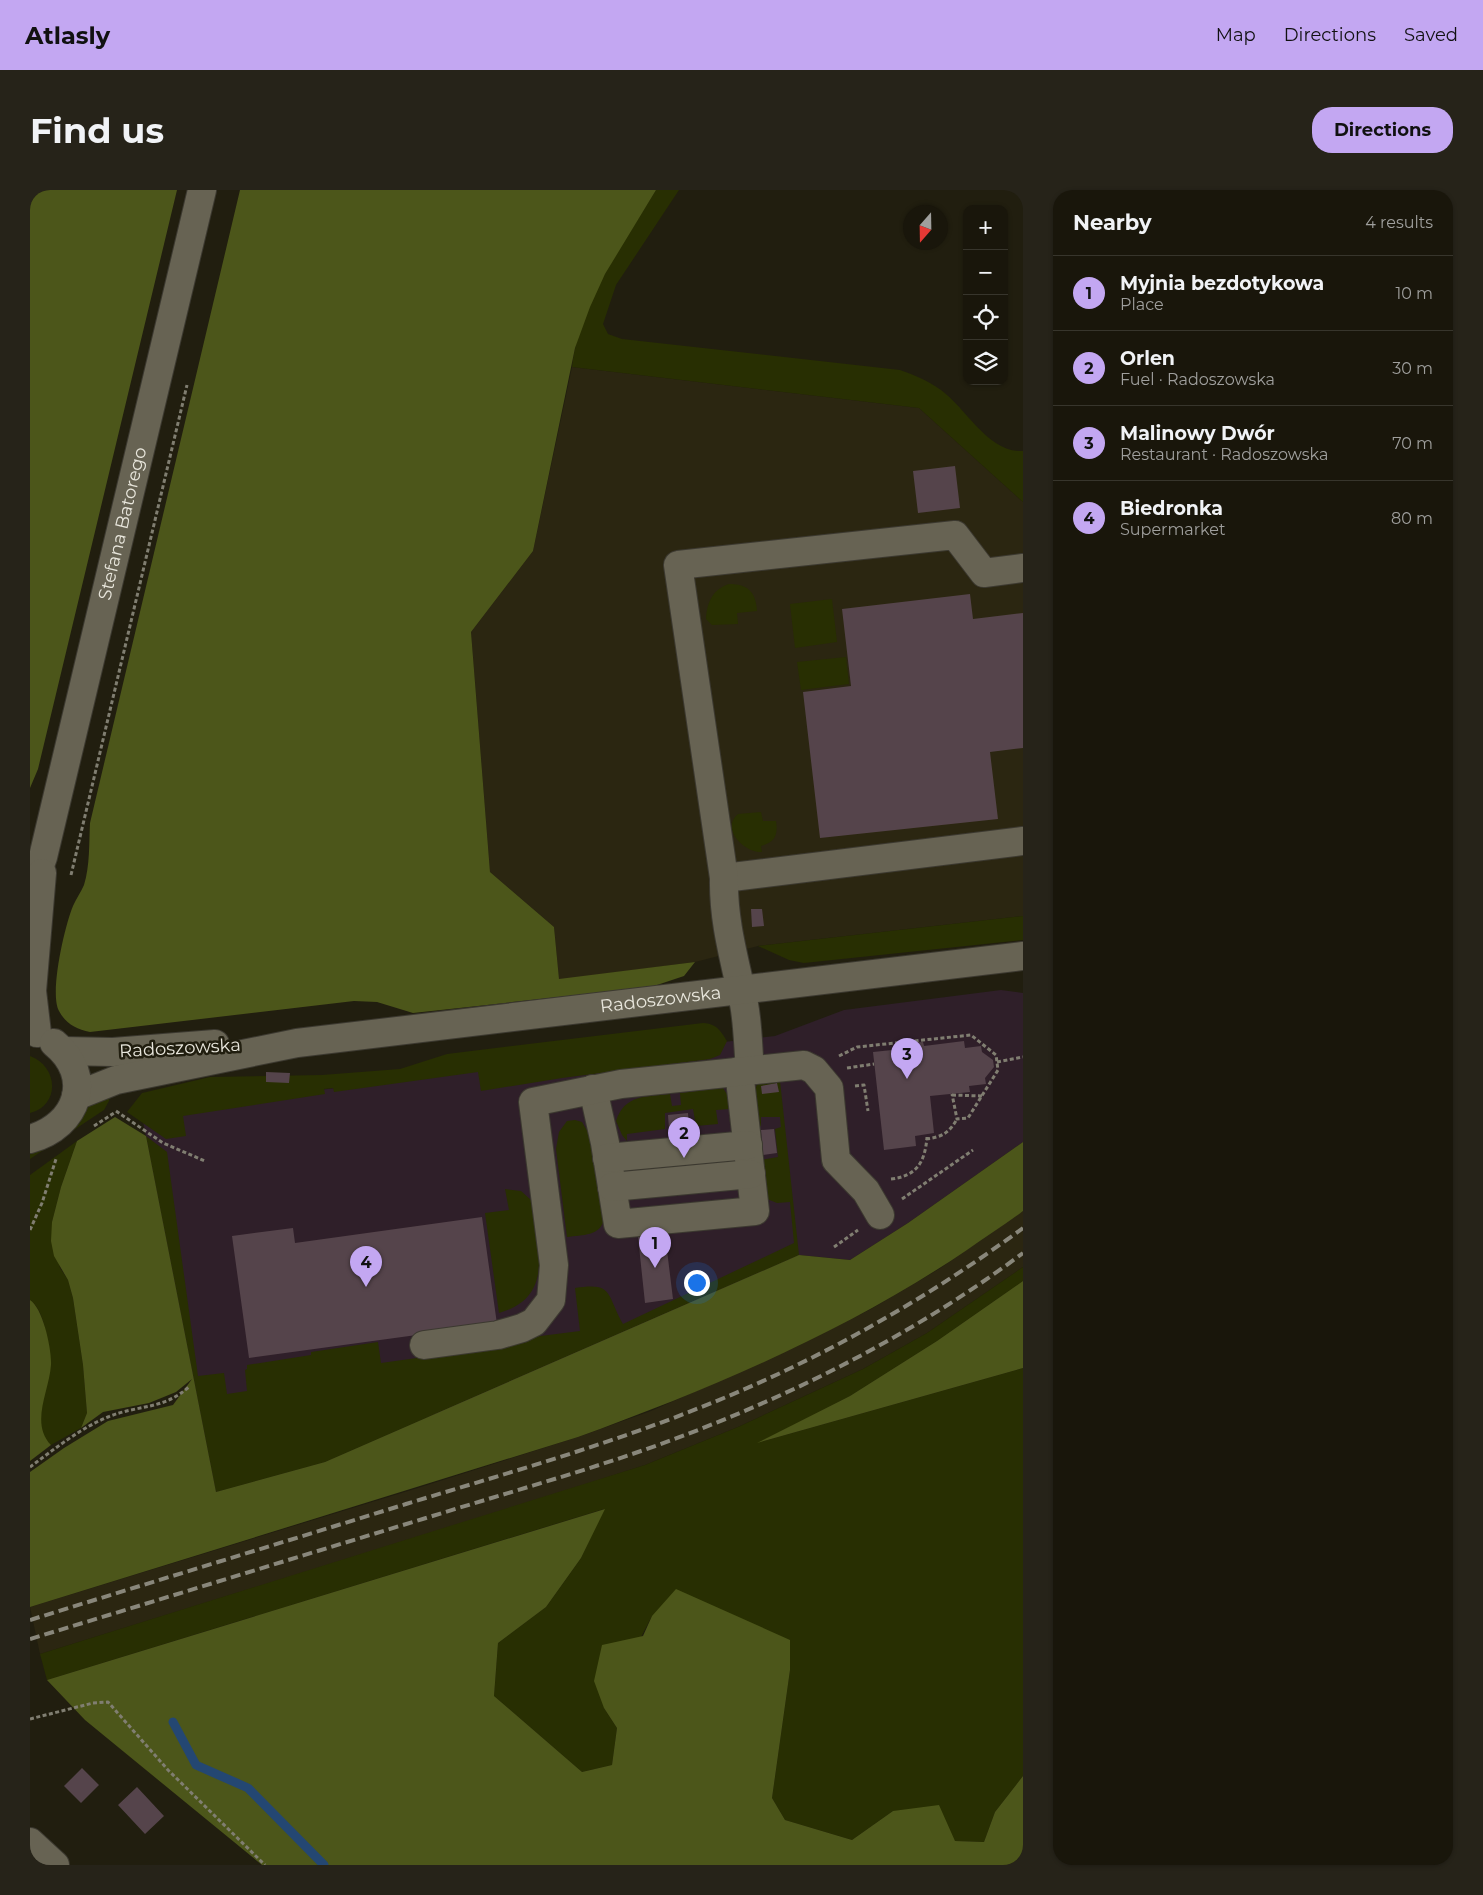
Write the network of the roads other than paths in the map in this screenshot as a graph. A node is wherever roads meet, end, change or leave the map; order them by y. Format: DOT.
graph roads {
  1 [pos="202,190"];
  2 [pos="1023,568"];
  3 [pos="1023,841"];
  4 [pos="43,858"];
  5 [pos="724,878"];
  6 [pos="30,893"];
  7 [pos="1023,956"];
  8 [pos="740,991"];
  9 [pos="33,1033"];
  10 [pos="296,1043"];
  11 [pos="64,1051"];
  12 [pos="745,1071"];
  13 [pos="593,1089"];
  14 [pos="76,1096"];
  15 [pos="30,1139"];
  16 [pos="749,1159"];
  17 [pos="610,1173"];
  18 [pos="880,1215"];
  19 [pos="424,1345"];
  20 [pos="30,1842"];
  21 [pos="55,1865"];
  1 -- 4 [label="street, Stefana Batorego"];
  2 -- 5 [label="street"];
  3 -- 5 [label="street"];
  4 -- 6 [label="street, Stefana Batorego"];
  4 -- 9 [label="street, Stefana Batorego"];
  5 -- 8 [label="street"];
  7 -- 8 [label="street, Radoszowska"];
  8 -- 10 [label="street, Radoszowska"];
  8 -- 12 [label="street"];
  9 -- 11 [label="street"];
  10 -- 11 [label="street, Radoszowska"];
  10 -- 14 [label="street, Radoszowska"];
  11 -- 14 [label="street"];
  12 -- 13 [label="street"];
  12 -- 16 [label="street"];
  12 -- 18 [label="street"];
  13 -- 17 [label="street"];
  13 -- 19 [label="street"];
  14 -- 15 [label="street"];
  16 -- 17 [label="street"];
  16 -- 17 [label="street"];
  20 -- 21 [label="street"];
}
